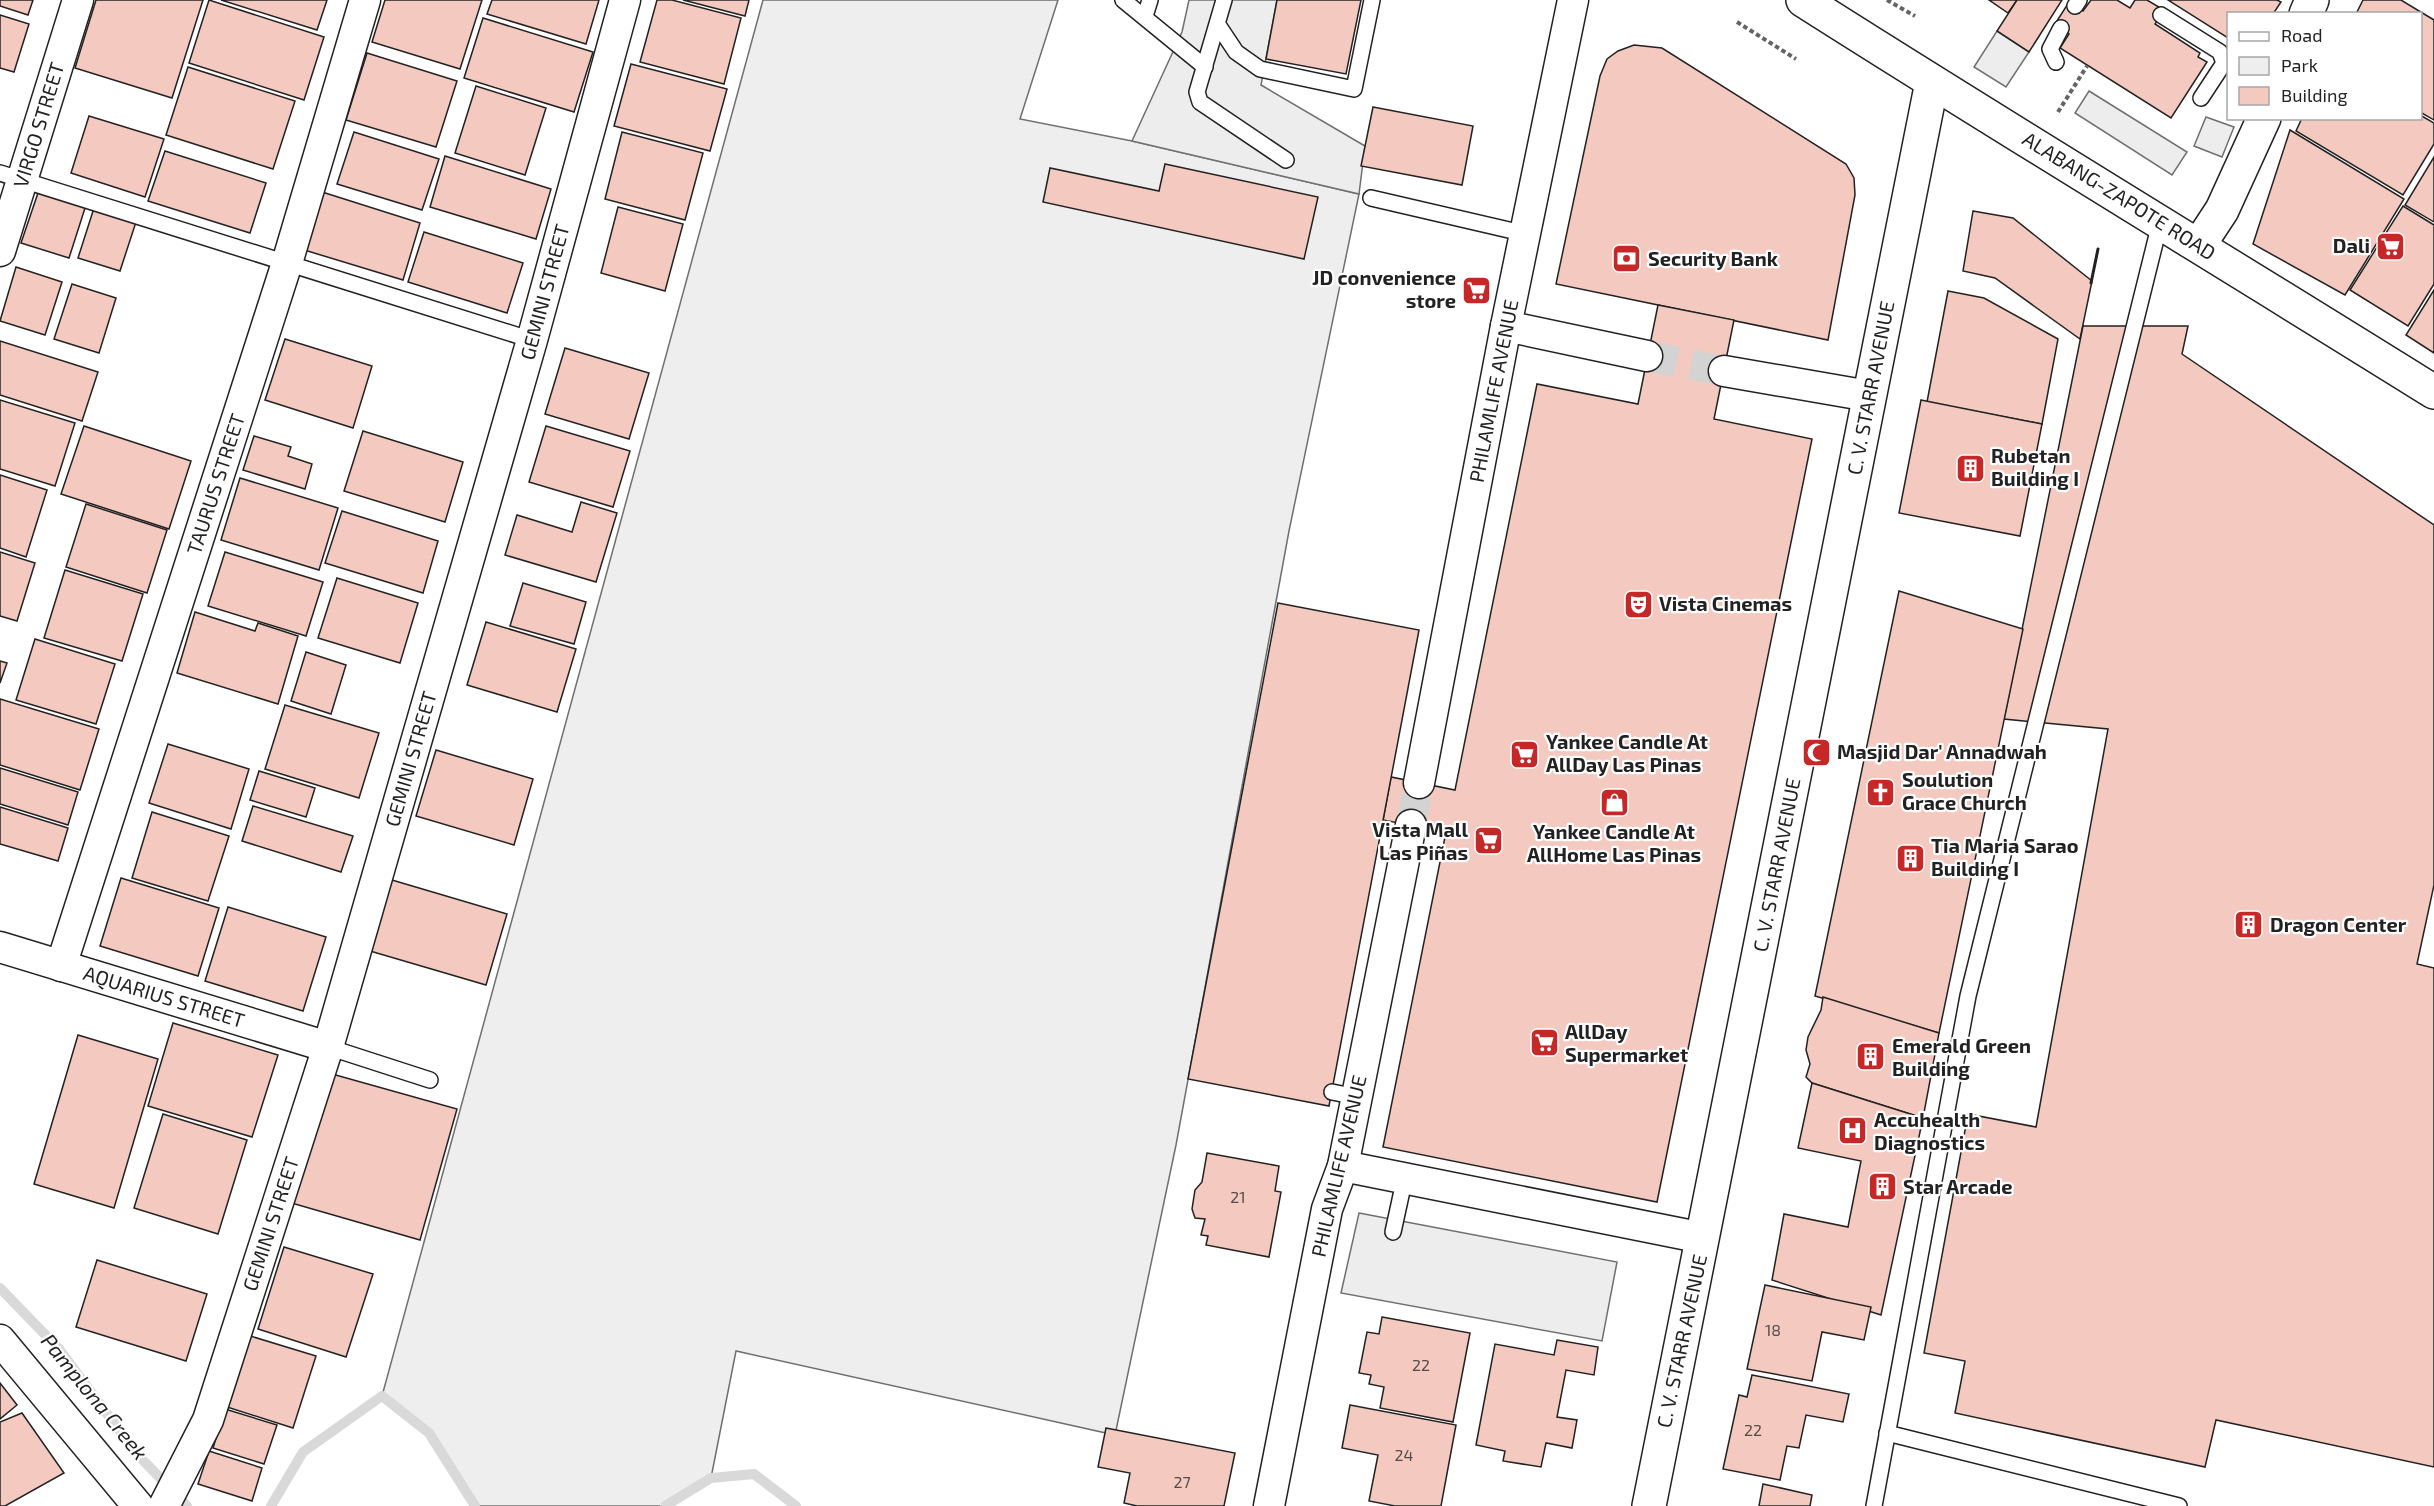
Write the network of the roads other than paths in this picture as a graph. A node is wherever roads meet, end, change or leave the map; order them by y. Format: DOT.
graph roads {
  1 [pos="78,0"];
  2 [pos="365,0"];
  3 [pos="625,0"];
  4 [pos="1123,0"];
  5 [pos="1150,0"];
  6 [pos="1224,0"];
  7 [pos="1372,0"];
  8 [pos="1573,0"];
  9 [pos="1803,0"];
  10 [pos="2161,15"];
  11 [pos="1146,16"];
  12 [pos="1218,25"];
  13 [pos="2061,28"];
  14 [pos="2056,62"];
  15 [pos="1205,67"];
  16 [pos="1932,82"];
  17 [pos="2201,98"];
  18 [pos="2263,120"];
  19 [pos="1286,160"];
  20 [pos="11,176"];
  21 [pos="1371,198"];
  22 [pos="2160,223"];
  23 [pos="1526,234"];
  24 [pos="2199,245"];
  25 [pos="0,251"];
  26 [pos="287,263"];
  27 [pos="1506,326"];
  28 [pos="532,340"];
  29 [pos="1647,356"];
  30 [pos="1724,371"];
  31 [pos="2434,392"];
  32 [pos="1869,396"];
  33 [pos="1419,783"];
  34 [pos="1411,825"];
  35 [pos="0,947"];
  36 [pos="61,966"];
  37 [pos="328,1047"];
  38 [pos="430,1080"];
  39 [pos="1343,1166"];
  40 [pos="1405,1177"];
  41 [pos="1393,1232"];
  42 [pos="1703,1238"];
  43 [pos="0,1340"];
  44 [pos="1887,1433"];
  45 [pos="156,1504"];
  46 [pos="1269,1506"];
  47 [pos="1649,1506"];
  48 [pos="1874,1506"];
  49 [pos="2179,1506"];
  1 -- 20 [label="street, VIRGO STREET"];
  2 -- 26 [label="street, TAURUS STREET"];
  3 -- 28 [label="street, GEMINI STREET"];
  4 -- 11 [label="lane"];
  5 -- 11 [label="lane"];
  6 -- 12 [label="lane"];
  7 -- 12 [label="lane"];
  8 -- 23 [label="street, PHILAMLIFE AVENUE"];
  9 -- 16 [label="main road, ALABANG-ZAPOTE ROAD"];
  10 -- 17 [label="lane"];
  11 -- 15 [label="lane"];
  12 -- 15 [label="lane"];
  13 -- 14 [label="lane"];
  15 -- 19 [label="lane"];
  16 -- 22 [label="main road, ALABANG-ZAPOTE ROAD"];
  16 -- 32 [label="main road, C. V. STARR AVENUE"];
  18 -- 24 [label="main road"];
  20 -- 25 [label="street, VIRGO STREET"];
  20 -- 26 [label="lane"];
  21 -- 23 [label="lane"];
  22 -- 24 [label="main road, ALABANG-ZAPOTE ROAD"];
  22 -- 44 [label="lane"];
  23 -- 27 [label="street, PHILAMLIFE AVENUE"];
  24 -- 31 [label="main road, ALABANG-ZAPOTE ROAD"];
  26 -- 28 [label="lane"];
  26 -- 36 [label="street, TAURUS STREET"];
  27 -- 29 [label="street"];
  27 -- 33 [label="street, PHILAMLIFE AVENUE"];
  28 -- 37 [label="street, GEMINI STREET"];
  30 -- 32 [label="street"];
  32 -- 42 [label="main road, C. V. STARR AVENUE"];
  34 -- 39 [label="street, PHILAMLIFE AVENUE"];
  35 -- 36 [label="street, AQUARIUS STREET"];
  36 -- 37 [label="street, AQUARIUS STREET"];
  37 -- 38 [label="lane"];
  37 -- 45 [label="street, GEMINI STREET"];
  39 -- 40 [label="street"];
  39 -- 46 [label="street, PHILAMLIFE AVENUE"];
  40 -- 41 [label="lane"];
  40 -- 42 [label="street"];
  42 -- 47 [label="main road, C. V. STARR AVENUE"];
  43 -- 45 [label="street"];
  44 -- 48 [label="lane"];
  44 -- 49 [label="lane"];
}
